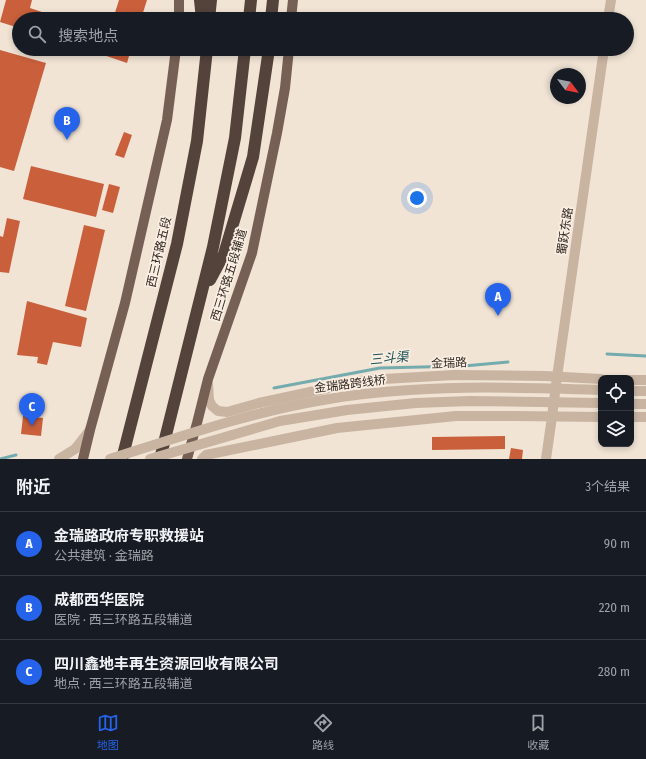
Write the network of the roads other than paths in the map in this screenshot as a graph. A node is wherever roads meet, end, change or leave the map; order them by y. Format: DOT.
graph roads {
  1 [pos="179,0"];
  2 [pos="200,0"];
  3 [pos="211,0"];
  4 [pos="251,0"];
  5 [pos="273,0"];
  6 [pos="292,0"];
  7 [pos="611,0"];
  8 [pos="178,12"];
  9 [pos="201,12"];
  10 [pos="210,12"];
  11 [pos="250,12"];
  12 [pos="272,12"];
  13 [pos="291,12"];
  14 [pos="609,12"];
  15 [pos="175,56"];
  16 [pos="206,56"];
  17 [pos="245,56"];
  18 [pos="268,56"];
  19 [pos="288,56"];
  20 [pos="603,56"];
  21 [pos="200,299"];
  22 [pos="557,377"];
  23 [pos="208,379"];
  24 [pos="598,379"];
  25 [pos="634,380"];
  26 [pos="646,380"];
  27 [pos="598,390"];
  28 [pos="634,391"];
  29 [pos="646,391"];
  30 [pos="598,403"];
  31 [pos="634,404"];
  32 [pos="646,404"];
  33 [pos="552,417"];
  34 [pos="598,417"];
  35 [pos="634,417"];
  36 [pos="646,417"];
  37 [pos="90,430"];
  38 [pos="59,459"];
  39 [pos="83,459"];
  40 [pos="110,459"];
  41 [pos="122,459"];
  42 [pos="150,459"];
  43 [pos="160,459"];
  44 [pos="187,459"];
  45 [pos="202,459"];
  46 [pos="546,459"];
  1 -- 8 [label="main road"];
  2 -- 9 [label="highway"];
  3 -- 10 [label="highway"];
  4 -- 11 [label="highway"];
  5 -- 12 [label="highway"];
  6 -- 13 [label="main road"];
  7 -- 14 [label="street"];
  15 -- 37 [label="main road"];
  16 -- 41 [label="highway, 西三环路五段"];
  17 -- 21 [label="highway"];
  18 -- 21 [label="highway"];
  19 -- 23 [label="main road, 西三环路五段辅道"];
  20 -- 22 [label="street, 蜀跃东路"];
  21 -- 43 [label="highway"];
  22 -- 23 [label="street, 金瑞路"];
  22 -- 24 [label="street, 金瑞路"];
  22 -- 33 [label="street, 蜀跃东路"];
  23 -- 44 [label="main road, 西三环路五段辅道"];
  25 -- 26 [label="street"];
  27 -- 40 [label="street, 金瑞路跨线桥, bridge"];
  28 -- 29 [label="street"];
  30 -- 42 [label="street, bridge"];
  31 -- 32 [label="street"];
  33 -- 34 [label="street"];
  33 -- 45 [label="street"];
  33 -- 46 [label="street, 蜀跃东路"];
  35 -- 36 [label="street"];
  37 -- 38 [label="street"];
  37 -- 39 [label="main road"];
}
